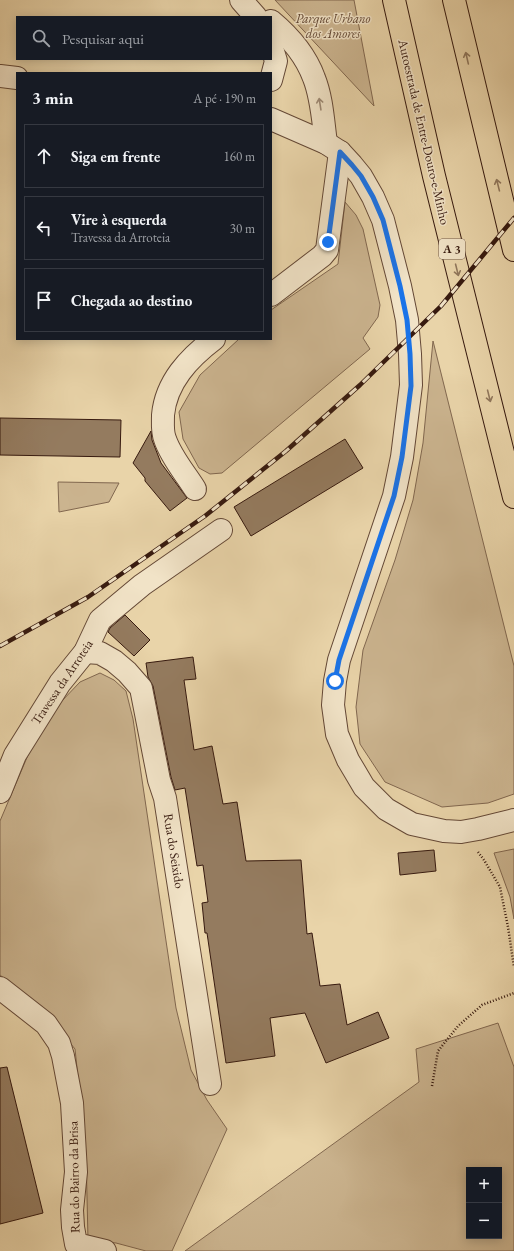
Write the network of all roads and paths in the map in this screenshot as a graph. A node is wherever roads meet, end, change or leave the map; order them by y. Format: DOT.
graph roads {
  1 [pos="394,0"];
  2 [pos="454,0"];
  3 [pos="272,25"];
  4 [pos="272,48"];
  5 [pos="0,76"];
  6 [pos="272,76"];
  7 [pos="16,78"];
  8 [pos="272,119"];
  9 [pos="333,147"];
  10 [pos="514,250"];
  11 [pos="272,294"];
  12 [pos="213,340"];
  13 [pos="195,489"];
  14 [pos="514,498"];
  15 [pos="221,530"];
  16 [pos="85,652"];
  17 [pos="0,792"];
  18 [pos="514,820"];
  19 [pos="478,829"];
  20 [pos="514,967"];
  21 [pos="0,988"];
  22 [pos="514,992"];
  23 [pos="210,1084"];
  24 [pos="432,1086"];
  25 [pos="105,1251"];
  1 -- 14 [label="highway, Autoestrada de Entre-Douro-e-Minho / A 3, one-way"];
  10 -- 2 [label="highway, one-way"];
  9 -- 3 [label="street, one-way"];
  4 -- 6 [label="street"];
  5 -- 7 [label="street"];
  8 -- 9 [label="street"];
  9 -- 11 [label="street"];
  9 -- 19 [label="street"];
  12 -- 13 [label="street"];
  15 -- 16 [label="street, Travessa da Arroteia"];
  16 -- 17 [label="street, Travessa da Arroteia"];
  16 -- 23 [label="street, Rua do Seixido"];
  18 -- 19 [label="street"];
  19 -- 20 [label="path"];
  21 -- 25 [label="street, Rua do Bairro da Brisa"];
  22 -- 24 [label="path"];
}
